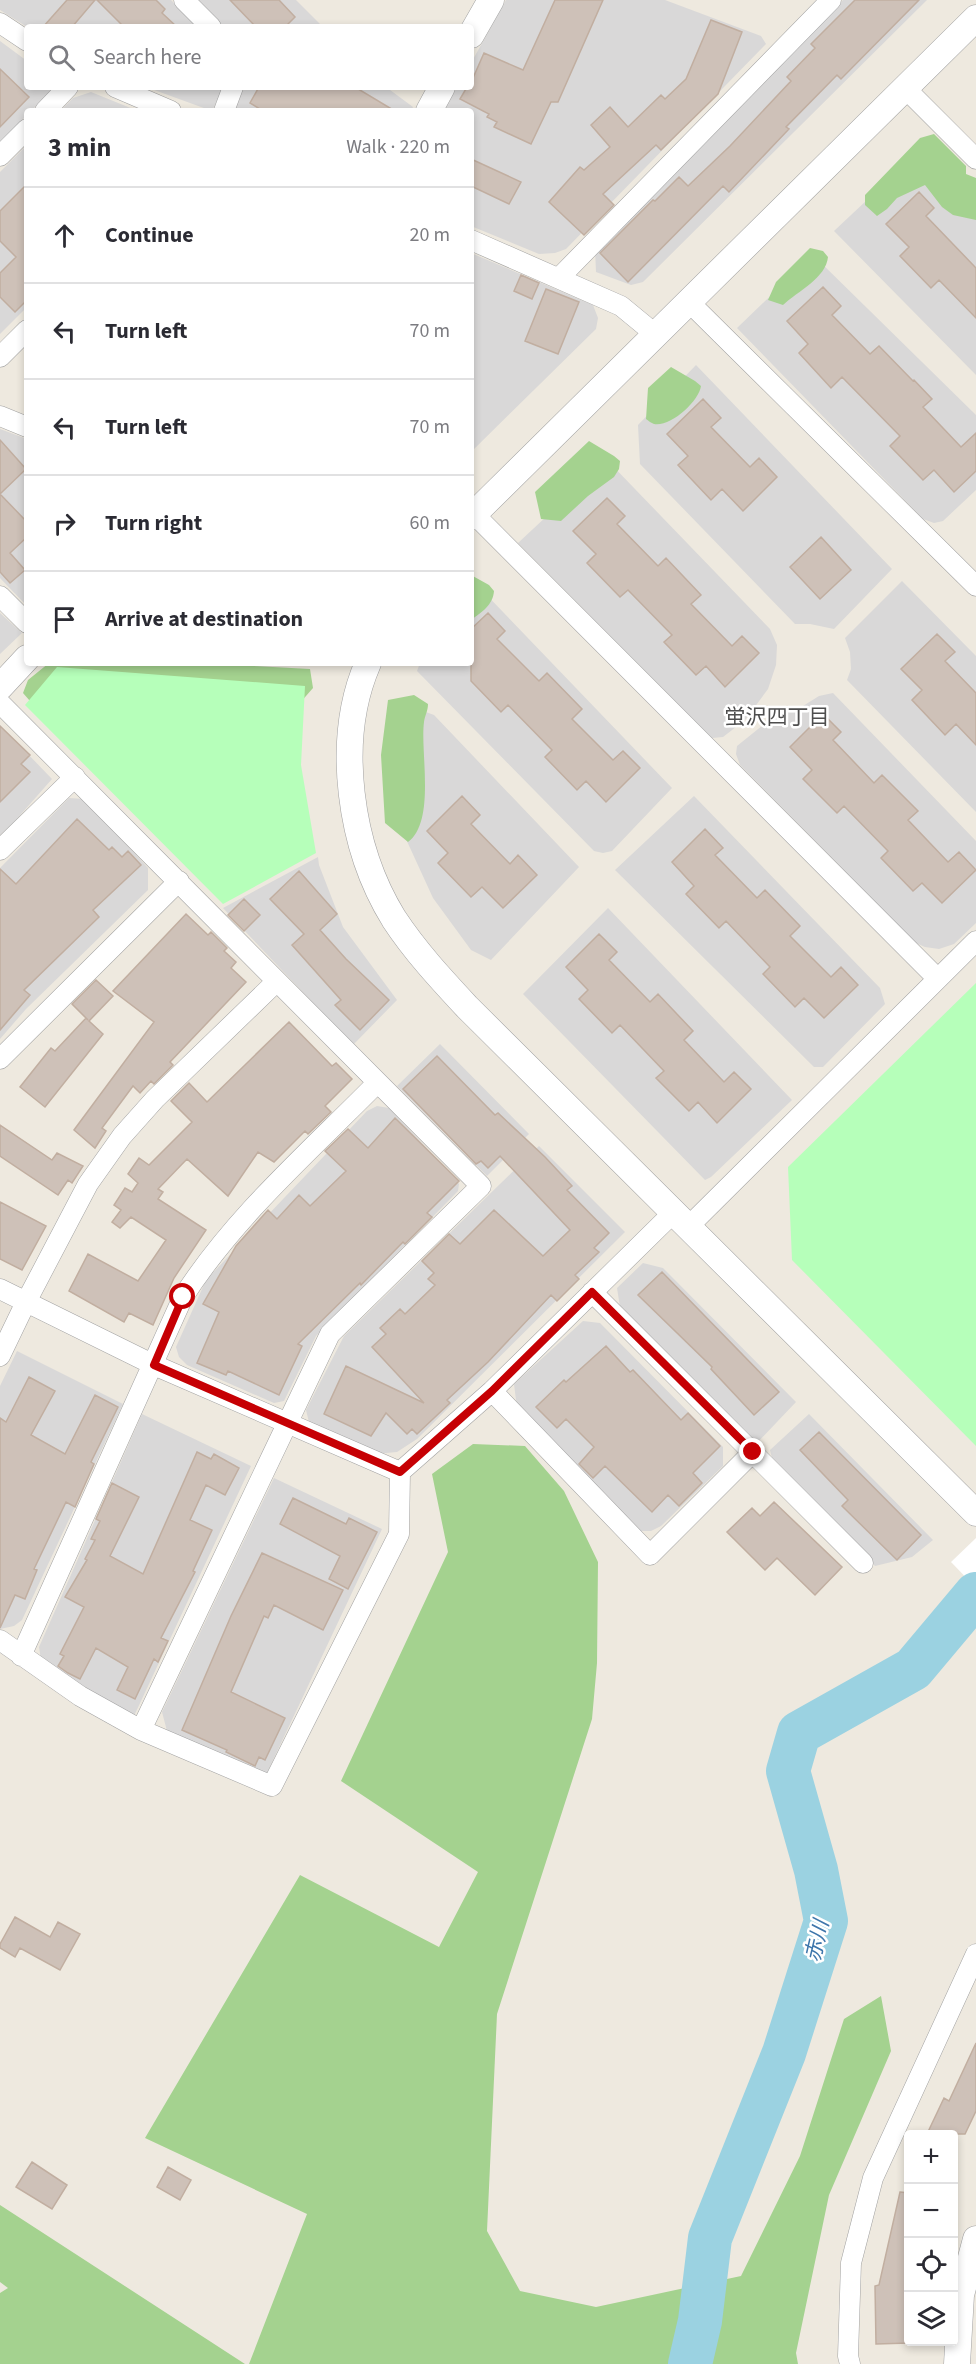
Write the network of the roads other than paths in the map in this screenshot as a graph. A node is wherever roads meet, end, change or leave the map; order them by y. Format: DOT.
graph roads {
  1 [pos="184,0"];
  2 [pos="491,0"];
  3 [pos="831,0"];
  4 [pos="976,18"];
  5 [pos="0,23"];
  6 [pos="208,24"];
  7 [pos="474,30"];
  8 [pos="24,39"];
  9 [pos="905,88"];
  10 [pos="65,90"];
  11 [pos="122,90"];
  12 [pos="232,90"];
  13 [pos="440,90"];
  14 [pos="48,108"];
  15 [pos="164,108"];
  16 [pos="225,108"];
  17 [pos="431,108"];
  18 [pos="24,132"];
  19 [pos="0,156"];
  20 [pos="976,159"];
  21 [pos="474,241"];
  22 [pos="559,278"];
  23 [pos="688,301"];
  24 [pos="24,333"];
  25 [pos="655,334"];
  26 [pos="0,357"];
  27 [pos="0,416"];
  28 [pos="24,425"];
  29 [pos="474,514"];
  30 [pos="474,518"];
  31 [pos="976,586"];
  32 [pos="0,596"];
  33 [pos="24,620"];
  34 [pos="24,661"];
  35 [pos="367,666"];
  36 [pos="0,687"];
  37 [pos="0,703"];
  38 [pos="75,777"];
  39 [pos="0,850"];
  40 [pos="179,881"];
  41 [pos="976,941"];
  42 [pos="937,978"];
  43 [pos="276,982"];
  44 [pos="0,1059"];
  45 [pos="377,1083"];
  46 [pos="680,1220"];
  47 [pos="0,1289"];
  48 [pos="592,1292"];
  49 [pos="26,1302"];
  50 [pos="0,1356"];
  51 [pos="154,1365"];
  52 [pos="492,1391"];
  53 [pos="286,1423"];
  54 [pos="753,1452"];
  55 [pos="400,1472"];
  56 [pos="976,1513"];
  57 [pos="863,1563"];
  58 [pos="0,1640"];
  59 [pos="21,1656"];
  60 [pos="141,1730"];
  61 [pos="976,1954"];
  62 [pos="976,2239"];
  63 [pos="850,2364"];
  64 [pos="957,2364"];
  1 -- 6 [label="street"];
  2 -- 7 [label="street"];
  3 -- 22 [label="street"];
  4 -- 9 [label="street"];
  5 -- 8 [label="street"];
  9 -- 20 [label="street"];
  9 -- 23 [label="street"];
  10 -- 14 [label="street"];
  11 -- 15 [label="street"];
  12 -- 16 [label="street"];
  13 -- 17 [label="street"];
  18 -- 19 [label="street"];
  21 -- 22 [label="street"];
  22 -- 25 [label="street"];
  23 -- 25 [label="street"];
  23 -- 31 [label="street"];
  24 -- 26 [label="street"];
  25 -- 29 [label="street"];
  27 -- 28 [label="street"];
  30 -- 42 [label="street"];
  32 -- 33 [label="street"];
  34 -- 36 [label="street"];
  35 -- 46 [label="street"];
  37 -- 38 [label="street"];
  38 -- 39 [label="street"];
  38 -- 40 [label="street"];
  40 -- 43 [label="street"];
  40 -- 44 [label="street"];
  41 -- 42 [label="street"];
  42 -- 46 [label="street"];
  43 -- 45 [label="street"];
  43 -- 49 [label="street"];
  45 -- 51 [label="street"];
  45 -- 53 [label="street"];
  46 -- 48 [label="street"];
  46 -- 56 [label="street"];
  47 -- 49 [label="street"];
  48 -- 52 [label="street"];
  48 -- 54 [label="street"];
  49 -- 50 [label="street"];
  49 -- 51 [label="street"];
  51 -- 53 [label="street"];
  51 -- 59 [label="street"];
  52 -- 54 [label="street"];
  52 -- 55 [label="street"];
  53 -- 55 [label="street"];
  53 -- 60 [label="street"];
  54 -- 57 [label="street"];
  55 -- 60 [label="street"];
  58 -- 59 [label="street"];
  59 -- 60 [label="street"];
  61 -- 63 [label="street"];
  62 -- 64 [label="street"];
}
